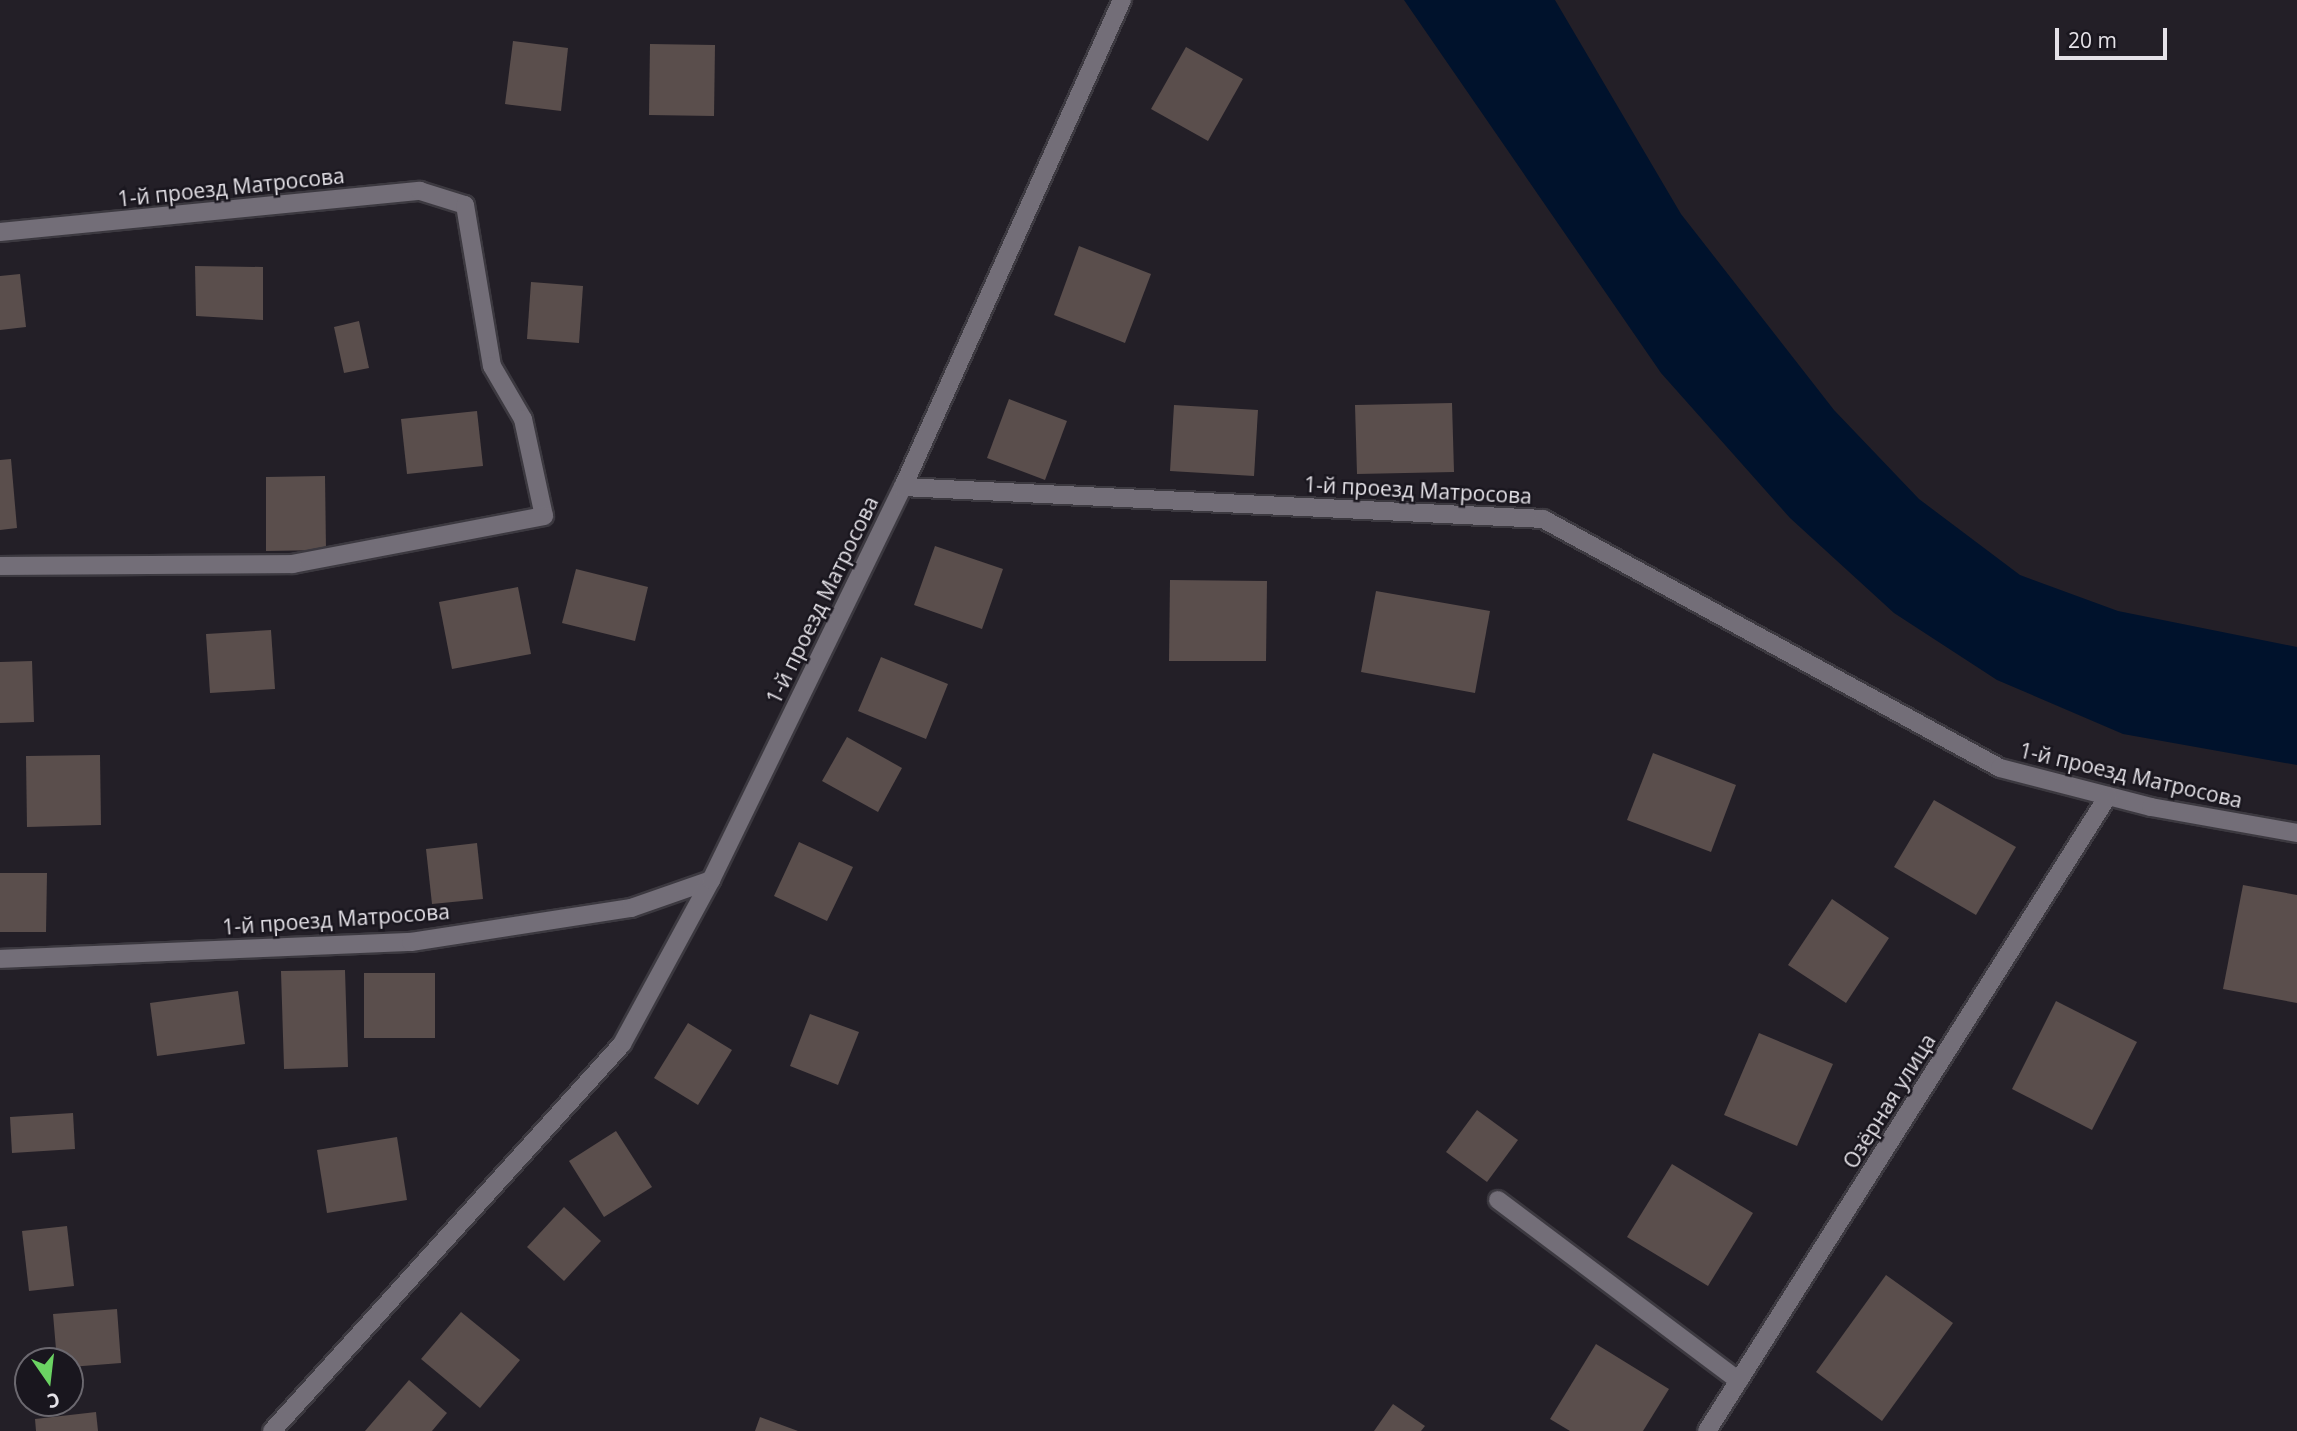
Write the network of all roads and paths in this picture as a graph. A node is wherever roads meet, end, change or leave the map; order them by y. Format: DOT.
graph roads {
  1 [pos="1122,0"];
  2 [pos="0,232"];
  3 [pos="903,487"];
  4 [pos="0,566"];
  5 [pos="2108,796"];
  6 [pos="2297,833"];
  7 [pos="711,880"];
  8 [pos="0,959"];
  9 [pos="1498,1200"];
  10 [pos="1739,1381"];
  11 [pos="272,1431"];
  12 [pos="1707,1431"];
  1 -- 3 [label="street"];
  2 -- 4 [label="street, 1-й проезд Матросова"];
  3 -- 5 [label="street, 1-й проезд Матросова"];
  3 -- 7 [label="street, 1-й проезд Матросова"];
  5 -- 6 [label="street, 1-й проезд Матросова"];
  5 -- 10 [label="street, Озёрная улица"];
  7 -- 8 [label="street, 1-й проезд Матросова"];
  7 -- 11 [label="street, 1-й проезд Матросова"];
  9 -- 10 [label="street"];
  10 -- 12 [label="street, Озёрная улица"];
}
